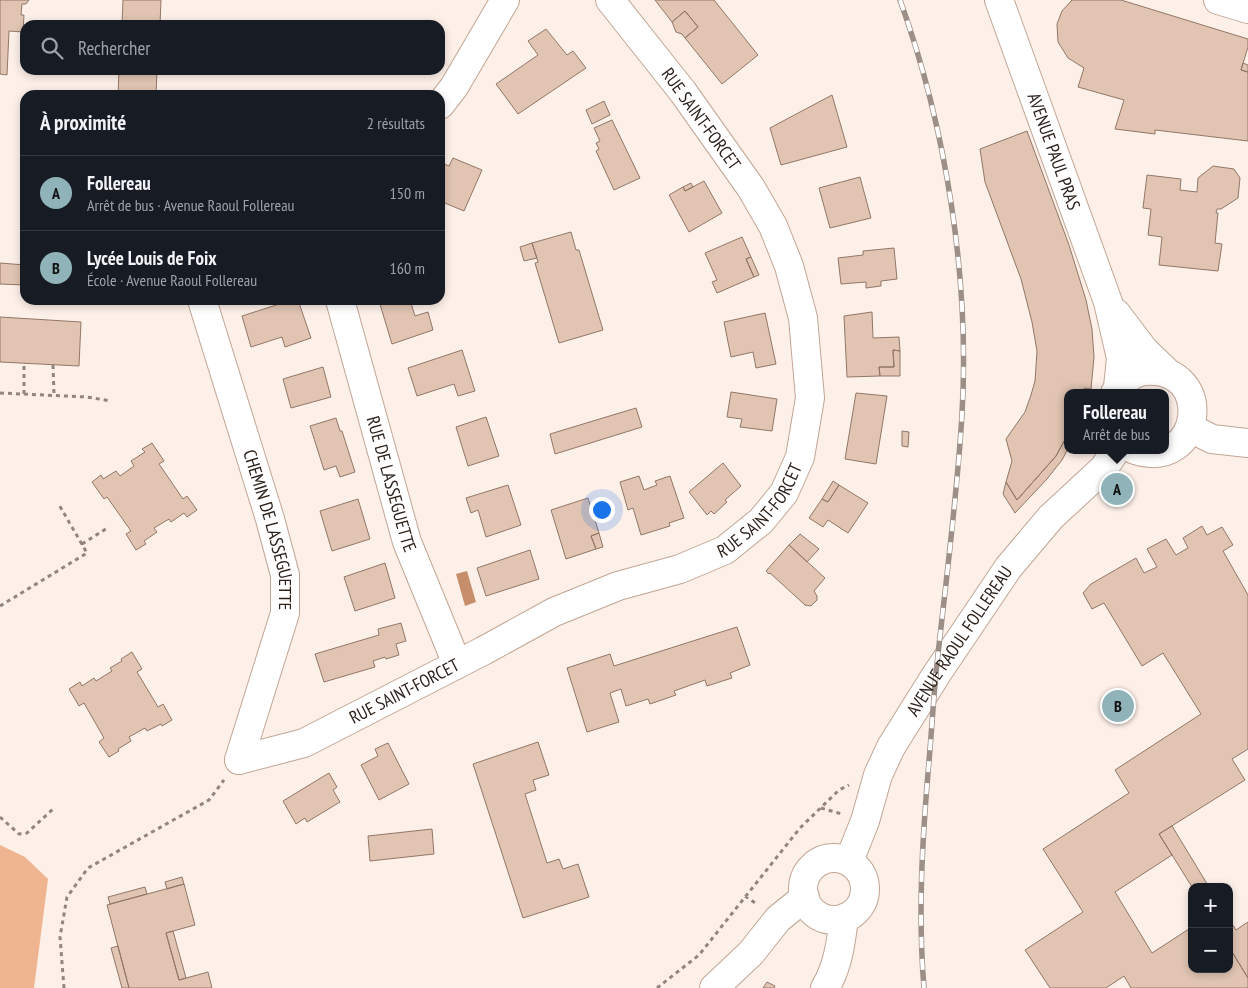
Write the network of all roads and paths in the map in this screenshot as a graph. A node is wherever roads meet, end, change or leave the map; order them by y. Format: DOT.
graph roads {
  1 [pos="505,0"];
  2 [pos="610,0"];
  3 [pos="999,0"];
  4 [pos="1218,0"];
  5 [pos="1248,9"];
  6 [pos="445,99"];
  7 [pos="1108,302"];
  8 [pos="203,305"];
  9 [pos="341,305"];
  10 [pos="24,363"];
  11 [pos="53,364"];
  12 [pos="1169,374"];
  13 [pos="1117,389"];
  14 [pos="1118,389"];
  15 [pos="0,393"];
  16 [pos="24,394"];
  17 [pos="54,396"];
  18 [pos="111,401"];
  19 [pos="1190,428"];
  20 [pos="1248,443"];
  21 [pos="1169,450"];
  22 [pos="1113,454"];
  23 [pos="58,503"];
  24 [pos="109,527"];
  25 [pos="82,544"];
  26 [pos="0,606"];
  27 [pos="457,664"];
  28 [pos="239,760"];
  29 [pos="878,775"];
  30 [pos="53,809"];
  31 [pos="0,817"];
  32 [pos="850,861"];
  33 [pos="805,897"];
  34 [pos="844,918"];
  35 [pos="64,988"];
  36 [pos="657,988"];
  37 [pos="714,988"];
  38 [pos="825,988"];
  1 -- 6 [label="street"];
  2 -- 27 [label="street, RUE SAINT-FORCET"];
  3 -- 7 [label="street, AVENUE PAUL PRAS"];
  4 -- 5 [label="street"];
  7 -- 12 [label="street, AVENUE PAUL PRAS"];
  7 -- 13 [label="street, AVENUE PAUL PRAS"];
  8 -- 28 [label="street, CHEMIN DE LASSEGUETTE"];
  9 -- 27 [label="street, RUE DE LASSEGUETTE"];
  10 -- 16 [label="path"];
  11 -- 17 [label="path"];
  12 -- 14 [label="street"];
  12 -- 19 [label="street, AVENUE PAUL PRAS"];
  15 -- 16 [label="path"];
  16 -- 17 [label="path"];
  17 -- 18 [label="path"];
  19 -- 20 [label="street"];
  19 -- 21 [label="street"];
  22 -- 29 [label="street, AVENUE RAOUL FOLLEREAU"];
  23 -- 25 [label="path"];
  24 -- 25 [label="path"];
  25 -- 26 [label="path"];
  27 -- 28 [label="street, RUE SAINT-FORCET"];
  28 -- 35 [label="path"];
  29 -- 32 [label="street, AVENUE RAOUL FOLLEREAU"];
  29 -- 36 [label="path"];
  30 -- 31 [label="path"];
  32 -- 33 [label="street"];
  32 -- 34 [label="street"];
  33 -- 34 [label="street"];
  33 -- 37 [label="street"];
  34 -- 38 [label="street"];
}
